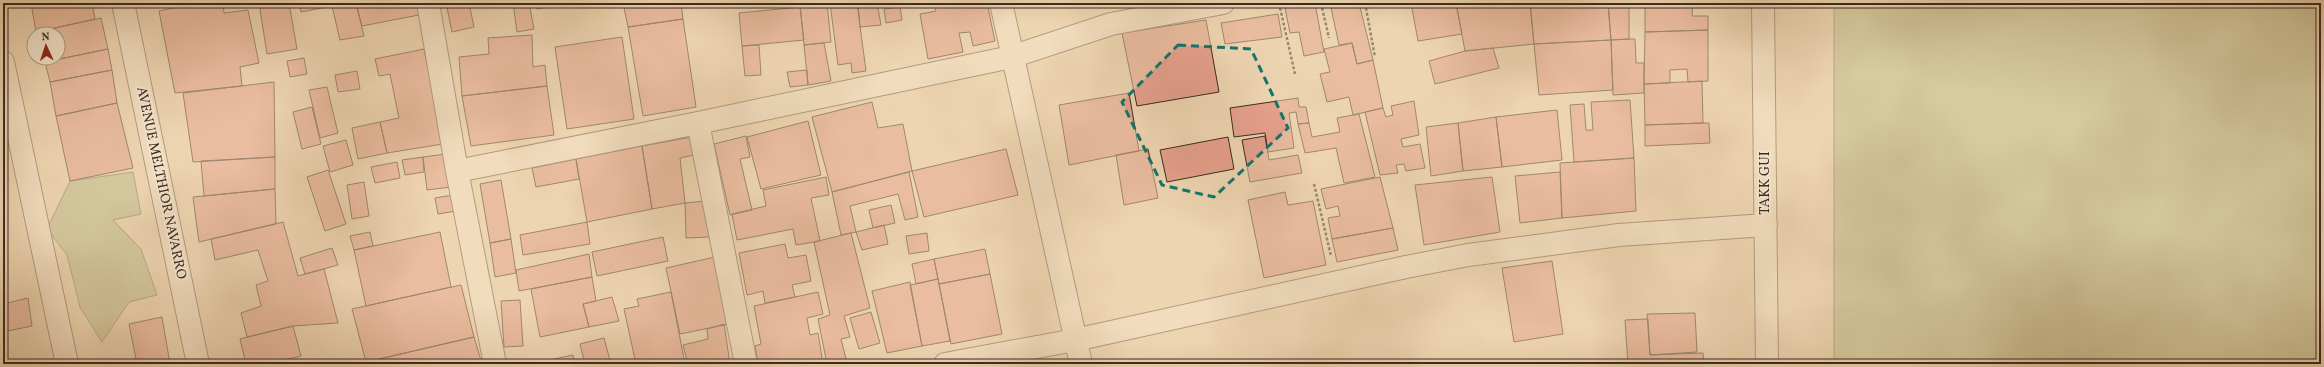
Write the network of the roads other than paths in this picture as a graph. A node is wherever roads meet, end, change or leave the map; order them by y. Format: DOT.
graph roads {
  1 [pos="123,3"];
  2 [pos="428,3"];
  3 [pos="1001,3"];
  4 [pos="1223,3"];
  5 [pos="1763,3"];
  6 [pos="1011,57"];
  7 [pos="3,62"];
  8 [pos="698,123"];
  9 [pos="457,170"];
  10 [pos="1766,224"];
  11 [pos="1075,340"];
  12 [pos="67,364"];
  13 [pos="198,364"];
  14 [pos="495,364"];
  15 [pos="746,364"];
  16 [pos="945,364"];
  17 [pos="1081,364"];
  18 [pos="1767,364"];
  1 -- 13 [label="street, AVENUE MELTHIOR NAVARRO"];
  2 -- 9 [label="street"];
  3 -- 6 [label="street"];
  4 -- 6 [label="street"];
  5 -- 10 [label="street, TAKK GUI"];
  6 -- 8 [label="street"];
  6 -- 11 [label="street"];
  7 -- 12 [label="street"];
  8 -- 9 [label="street"];
  8 -- 15 [label="street"];
  9 -- 14 [label="street"];
  10 -- 11 [label="street"];
  10 -- 18 [label="street, TAKK GUI"];
  11 -- 16 [label="street"];
  11 -- 17 [label="street"];
}
